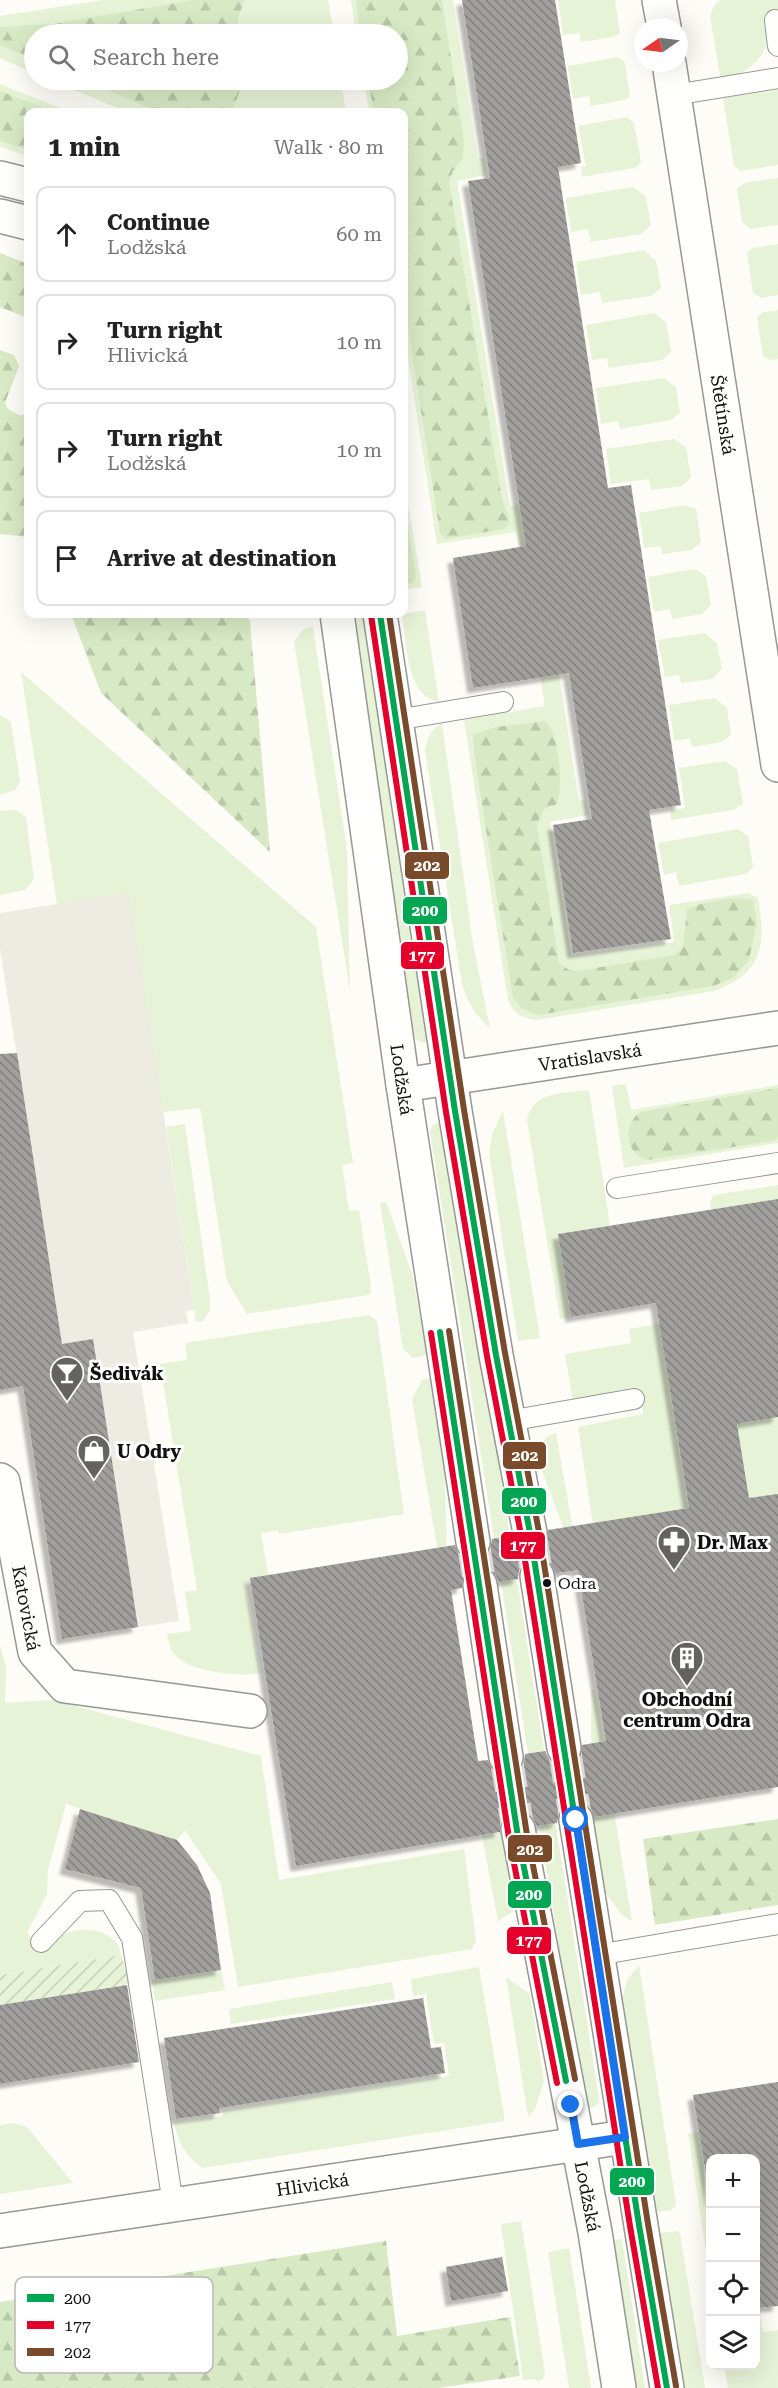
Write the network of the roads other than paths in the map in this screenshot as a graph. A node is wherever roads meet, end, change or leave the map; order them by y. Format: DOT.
graph roads {
  1 [pos="659,0"];
  2 [pos="662,18"];
  3 [pos="775,20"];
  4 [pos="778,46"];
  5 [pos="778,78"];
  6 [pos="672,79"];
  7 [pos="0,178"];
  8 [pos="24,184"];
  9 [pos="0,216"];
  10 [pos="24,222"];
  11 [pos="338,618"];
  12 [pos="381,618"];
  13 [pos="503,702"];
  14 [pos="396,720"];
  15 [pos="778,765"];
  16 [pos="778,1028"];
  17 [pos="449,1078"];
  18 [pos="403,1085"];
  19 [pos="778,1163"];
  20 [pos="617,1188"];
  21 [pos="634,1399"];
  22 [pos="508,1421"];
  23 [pos="0,1480"];
  24 [pos="530,1533"];
  25 [pos="473,1542"];
  26 [pos="537,1576"];
  27 [pos="480,1585"];
  28 [pos="250,1711"];
  29 [pos="564,1748"];
  30 [pos="506,1757"];
  31 [pos="576,1820"];
  32 [pos="518,1829"];
  33 [pos="778,1924"];
  34 [pos="41,1942"];
  35 [pos="597,1955"];
  36 [pos="625,2137"];
  37 [pos="578,2144"];
  38 [pos="173,2204"];
  39 [pos="0,2231"];
  40 [pos="620,2388"];
  41 [pos="667,2388"];
  1 -- 2 [label="street"];
  3 -- 4 [label="lane"];
  5 -- 6 [label="lane"];
  6 -- 15 [label="street, Štětínská"];
  7 -- 8 [label="street"];
  9 -- 10 [label="street"];
  11 -- 18 [label="street, Lodžská"];
  12 -- 14 [label="street"];
  13 -- 14 [label="lane"];
  14 -- 17 [label="street"];
  16 -- 17 [label="street, Vratislavská"];
  17 -- 18 [label="street, Vratislavská"];
  17 -- 22 [label="street"];
  18 -- 25 [label="street, Lodžská"];
  19 -- 20 [label="lane"];
  21 -- 22 [label="lane"];
  22 -- 24 [label="street"];
  23 -- 28 [label="street, Katovická"];
  26 -- 29 [label="street"];
  27 -- 30 [label="street"];
  31 -- 35 [label="street"];
  32 -- 37 [label="street, Lodžská"];
  33 -- 35 [label="lane"];
  34 -- 38 [label="lane"];
  35 -- 36 [label="street"];
  36 -- 37 [label="street, Hlivická"];
  36 -- 41 [label="street"];
  37 -- 38 [label="street, Hlivická"];
  37 -- 40 [label="street, Lodžská"];
  38 -- 39 [label="street, Hlivická"];
}
